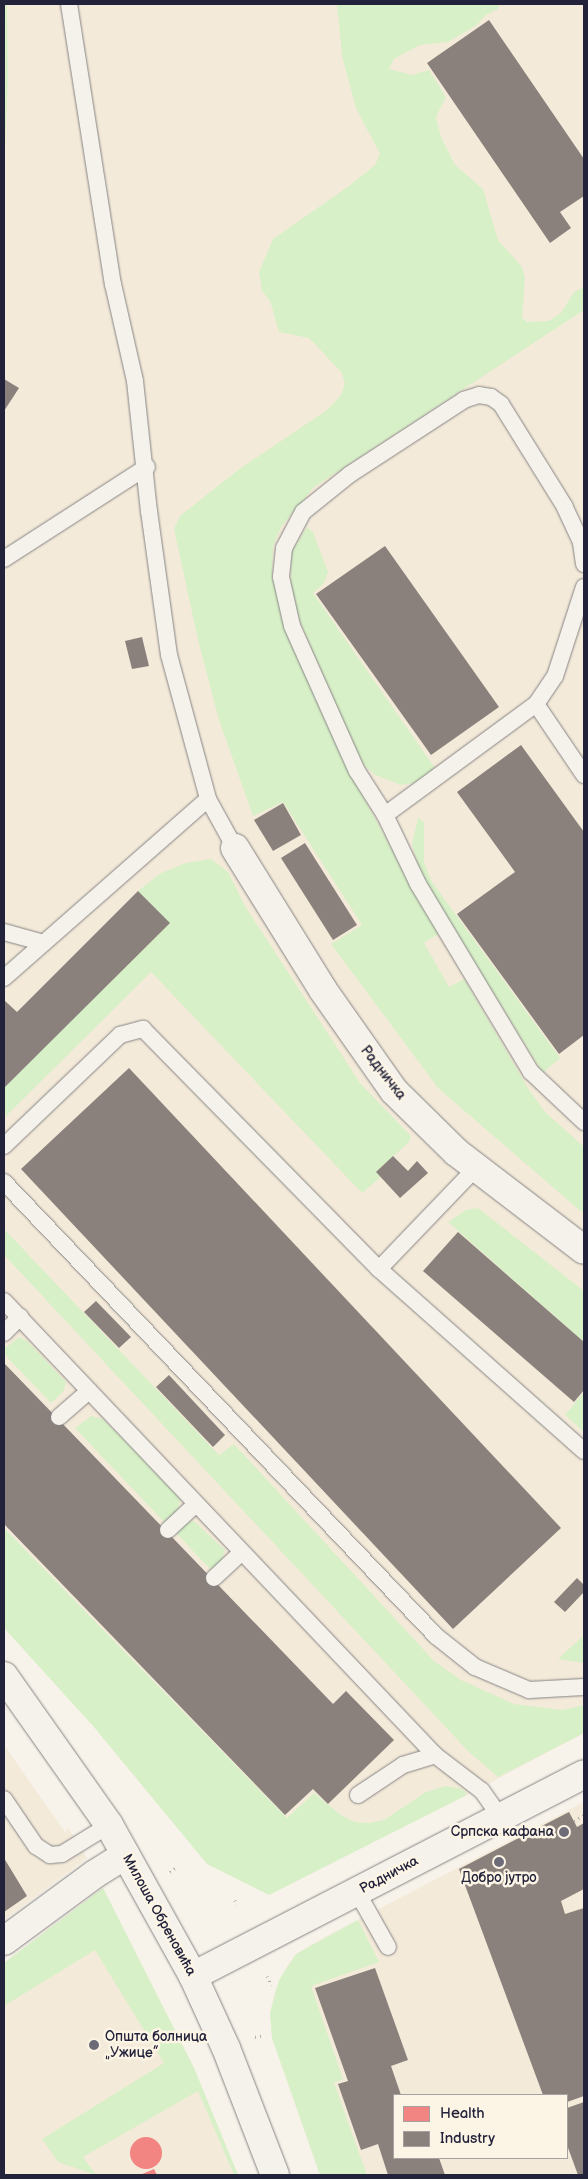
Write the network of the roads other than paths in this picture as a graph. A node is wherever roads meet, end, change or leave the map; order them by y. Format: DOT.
graph roads {
  1 [pos="69,4"];
  2 [pos="146,467"];
  3 [pos="4,559"];
  4 [pos="584,564"];
  5 [pos="584,587"];
  6 [pos="536,704"];
  7 [pos="584,775"];
  8 [pos="208,799"];
  9 [pos="385,816"];
  10 [pos="235,848"];
  11 [pos="4,932"];
  12 [pos="44,942"];
  13 [pos="4,978"];
  14 [pos="584,1122"];
  15 [pos="4,1146"];
  16 [pos="476,1168"];
  17 [pos="4,1182"];
  18 [pos="584,1250"];
  19 [pos="379,1269"];
  20 [pos="4,1301"];
  21 [pos="20,1317"];
  22 [pos="4,1333"];
  23 [pos="89,1391"];
  24 [pos="60,1417"];
  25 [pos="584,1450"];
  26 [pos="196,1504"];
  27 [pos="168,1530"];
  28 [pos="242,1552"];
  29 [pos="214,1578"];
  30 [pos="4,1676"];
  31 [pos="584,1687"];
  32 [pos="435,1755"];
  33 [pos="584,1774"];
  34 [pos="358,1795"];
  35 [pos="4,1799"];
  36 [pos="500,1817"];
  37 [pos="109,1825"];
  38 [pos="126,1855"];
  39 [pos="357,1892"];
  40 [pos="4,1942"];
  41 [pos="388,1947"];
  42 [pos="193,1976"];
  43 [pos="275,2175"];
  1 -- 2 [label="lane"];
  2 -- 3 [label="lane"];
  2 -- 8 [label="lane"];
  4 -- 9 [label="lane"];
  5 -- 6 [label="lane"];
  6 -- 7 [label="lane"];
  6 -- 9 [label="lane"];
  8 -- 10 [label="lane"];
  8 -- 12 [label="lane"];
  9 -- 14 [label="lane"];
  10 -- 16 [label="street, Радничка"];
  11 -- 12 [label="lane"];
  12 -- 13 [label="lane"];
  15 -- 19 [label="lane"];
  16 -- 18 [label="street, Радничка"];
  16 -- 19 [label="lane"];
  17 -- 31 [label="lane"];
  19 -- 25 [label="lane"];
  20 -- 21 [label="lane"];
  21 -- 22 [label="lane"];
  21 -- 23 [label="lane"];
  23 -- 24 [label="lane"];
  23 -- 26 [label="lane"];
  26 -- 27 [label="lane"];
  26 -- 28 [label="lane"];
  28 -- 29 [label="lane"];
  28 -- 32 [label="lane"];
  30 -- 37 [label="street, Милоша Обреновића"];
  32 -- 34 [label="lane"];
  32 -- 36 [label="lane"];
  33 -- 36 [label="street, Радничка"];
  35 -- 37 [label="lane"];
  36 -- 39 [label="street, Радничка"];
  37 -- 38 [label="street, Милоша Обреновића"];
  38 -- 40 [label="street"];
  38 -- 42 [label="street, Милоша Обреновића"];
  39 -- 41 [label="lane"];
  39 -- 42 [label="street, Радничка"];
  42 -- 43 [label="street, Милоша Обреновића"];
}
